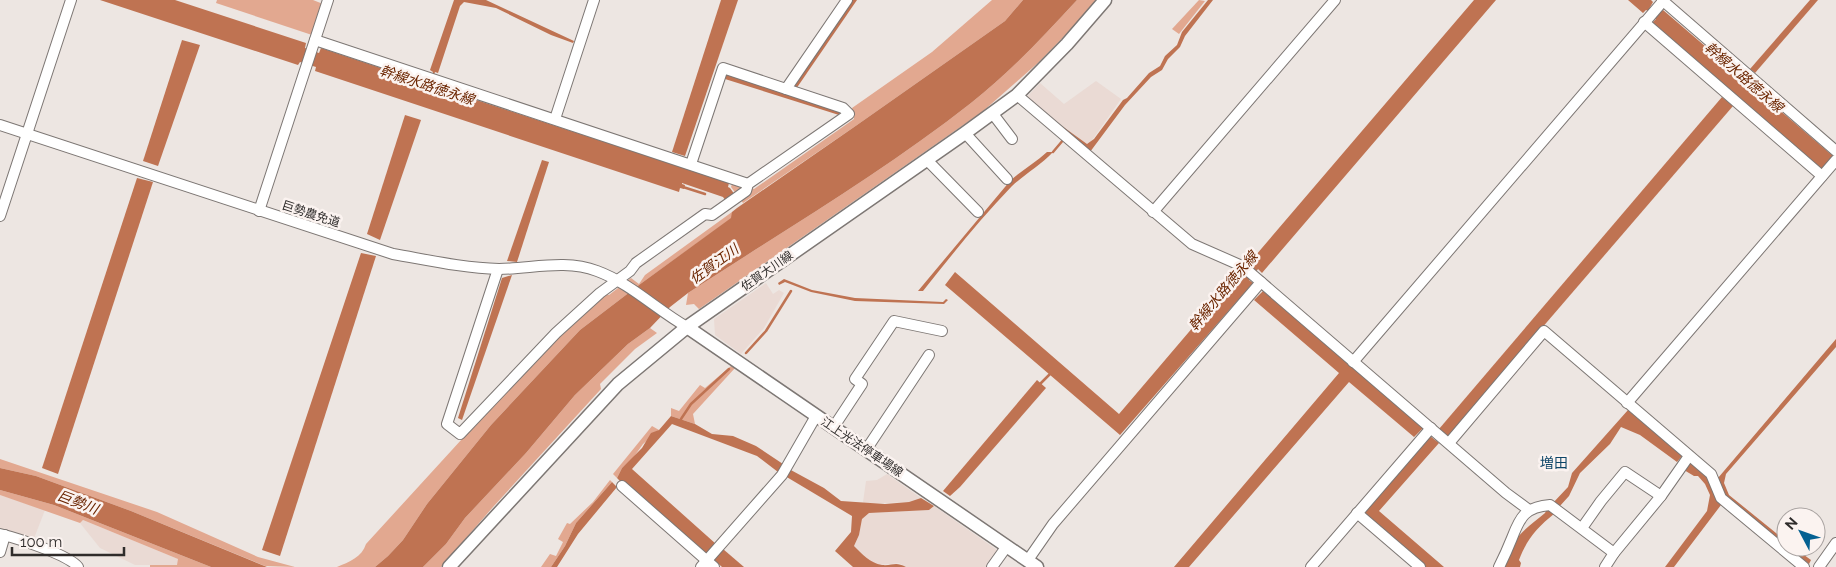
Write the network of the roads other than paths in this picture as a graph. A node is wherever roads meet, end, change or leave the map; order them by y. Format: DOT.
graph roads {
  1 [pos="71,0"];
  2 [pos="328,0"];
  3 [pos="594,0"];
  4 [pos="847,0"];
  5 [pos="1105,0"];
  6 [pos="1335,0"];
  7 [pos="1663,0"];
  8 [pos="1650,15"];
  9 [pos="314,44"];
  10 [pos="786,88"];
  11 [pos="1017,95"];
  12 [pos="992,114"];
  13 [pos="555,119"];
  14 [pos="0,125"];
  15 [pos="966,133"];
  16 [pos="27,134"];
  17 [pos="1012,139"];
  18 [pos="1836,151"];
  19 [pos="927,160"];
  20 [pos="691,164"];
  21 [pos="1830,167"];
  22 [pos="1007,179"];
  23 [pos="748,184"];
  24 [pos="259,210"];
  25 [pos="978,212"];
  26 [pos="1153,212"];
  27 [pos="0,216"];
  28 [pos="498,268"];
  29 [pos="1254,276"];
  30 [pos="619,282"];
  31 [pos="687,327"];
  32 [pos="942,330"];
  33 [pos="929,355"];
  34 [pos="1353,362"];
  35 [pos="1627,403"];
  36 [pos="816,416"];
  37 [pos="833,428"];
  38 [pos="1432,428"];
  39 [pos="1449,443"];
  40 [pos="866,450"];
  41 [pos="1689,456"];
  42 [pos="622,486"];
  43 [pos="1661,496"];
  44 [pos="1529,510"];
  45 [pos="1357,513"];
  46 [pos="1582,528"];
  47 [pos="3,535"];
  48 [pos="1836,543"];
  49 [pos="1007,546"];
  50 [pos="0,552"];
  51 [pos="1614,553"];
  52 [pos="711,560"];
  53 [pos="1033,564"];
  54 [pos="455,565"];
  55 [pos="78,567"];
  56 [pos="992,567"];
  57 [pos="1311,567"];
  58 [pos="1420,567"];
  59 [pos="1499,567"];
  60 [pos="1605,567"];
  61 [pos="1804,567"];
  62 [pos="1819,567"];
  1 -- 16 [label="street"];
  2 -- 9 [label="street"];
  3 -- 13 [label="street"];
  4 -- 10 [label="street"];
  5 -- 11 [label="main road, 佐賀大川線"];
  6 -- 26 [label="street"];
  7 -- 8 [label="street"];
  7 -- 18 [label="street"];
  8 -- 21 [label="street"];
  8 -- 34 [label="street"];
  9 -- 13 [label="street"];
  9 -- 24 [label="street"];
  10 -- 20 [label="street"];
  10 -- 23 [label="street"];
  11 -- 12 [label="main road, 佐賀大川線"];
  11 -- 26 [label="street"];
  12 -- 15 [label="main road, 佐賀大川線"];
  12 -- 17 [label="street"];
  13 -- 20 [label="street"];
  14 -- 16 [label="street, 巨勢農免道"];
  15 -- 19 [label="main road, 佐賀大川線"];
  15 -- 22 [label="street"];
  16 -- 24 [label="street, 巨勢農免道"];
  16 -- 27 [label="street"];
  19 -- 25 [label="street"];
  19 -- 31 [label="main road, 佐賀大川線"];
  20 -- 23 [label="street"];
  21 -- 35 [label="street"];
  23 -- 30 [label="street"];
  24 -- 28 [label="street, 巨勢農免道"];
  26 -- 29 [label="street"];
  28 -- 30 [label="street, 巨勢農免道"];
  28 -- 30 [label="street"];
  29 -- 34 [label="street"];
  29 -- 53 [label="street"];
  30 -- 31 [label="street, 巨勢農免道"];
  31 -- 36 [label="main road, 江上光法停車場線"];
  31 -- 54 [label="main road, 佐賀大川線"];
  32 -- 37 [label="street"];
  33 -- 40 [label="street"];
  34 -- 38 [label="street"];
  35 -- 39 [label="street"];
  35 -- 41 [label="street"];
  36 -- 37 [label="main road, 江上光法停車場線"];
  36 -- 52 [label="street"];
  37 -- 40 [label="main road, 江上光法停車場線"];
  38 -- 39 [label="street"];
  38 -- 45 [label="street"];
  39 -- 44 [label="street"];
  40 -- 49 [label="main road, 江上光法停車場線"];
  41 -- 43 [label="street"];
  41 -- 61 [label="street"];
  42 -- 52 [label="street"];
  43 -- 46 [label="street"];
  43 -- 51 [label="street"];
  44 -- 46 [label="street"];
  44 -- 59 [label="street"];
  45 -- 57 [label="street"];
  45 -- 58 [label="street"];
  46 -- 51 [label="street"];
  47 -- 50 [label="street"];
  47 -- 55 [label="street"];
  48 -- 62 [label="street"];
  49 -- 53 [label="main road, 江上光法停車場線"];
  49 -- 56 [label="street"];
  51 -- 60 [label="street"];
}
